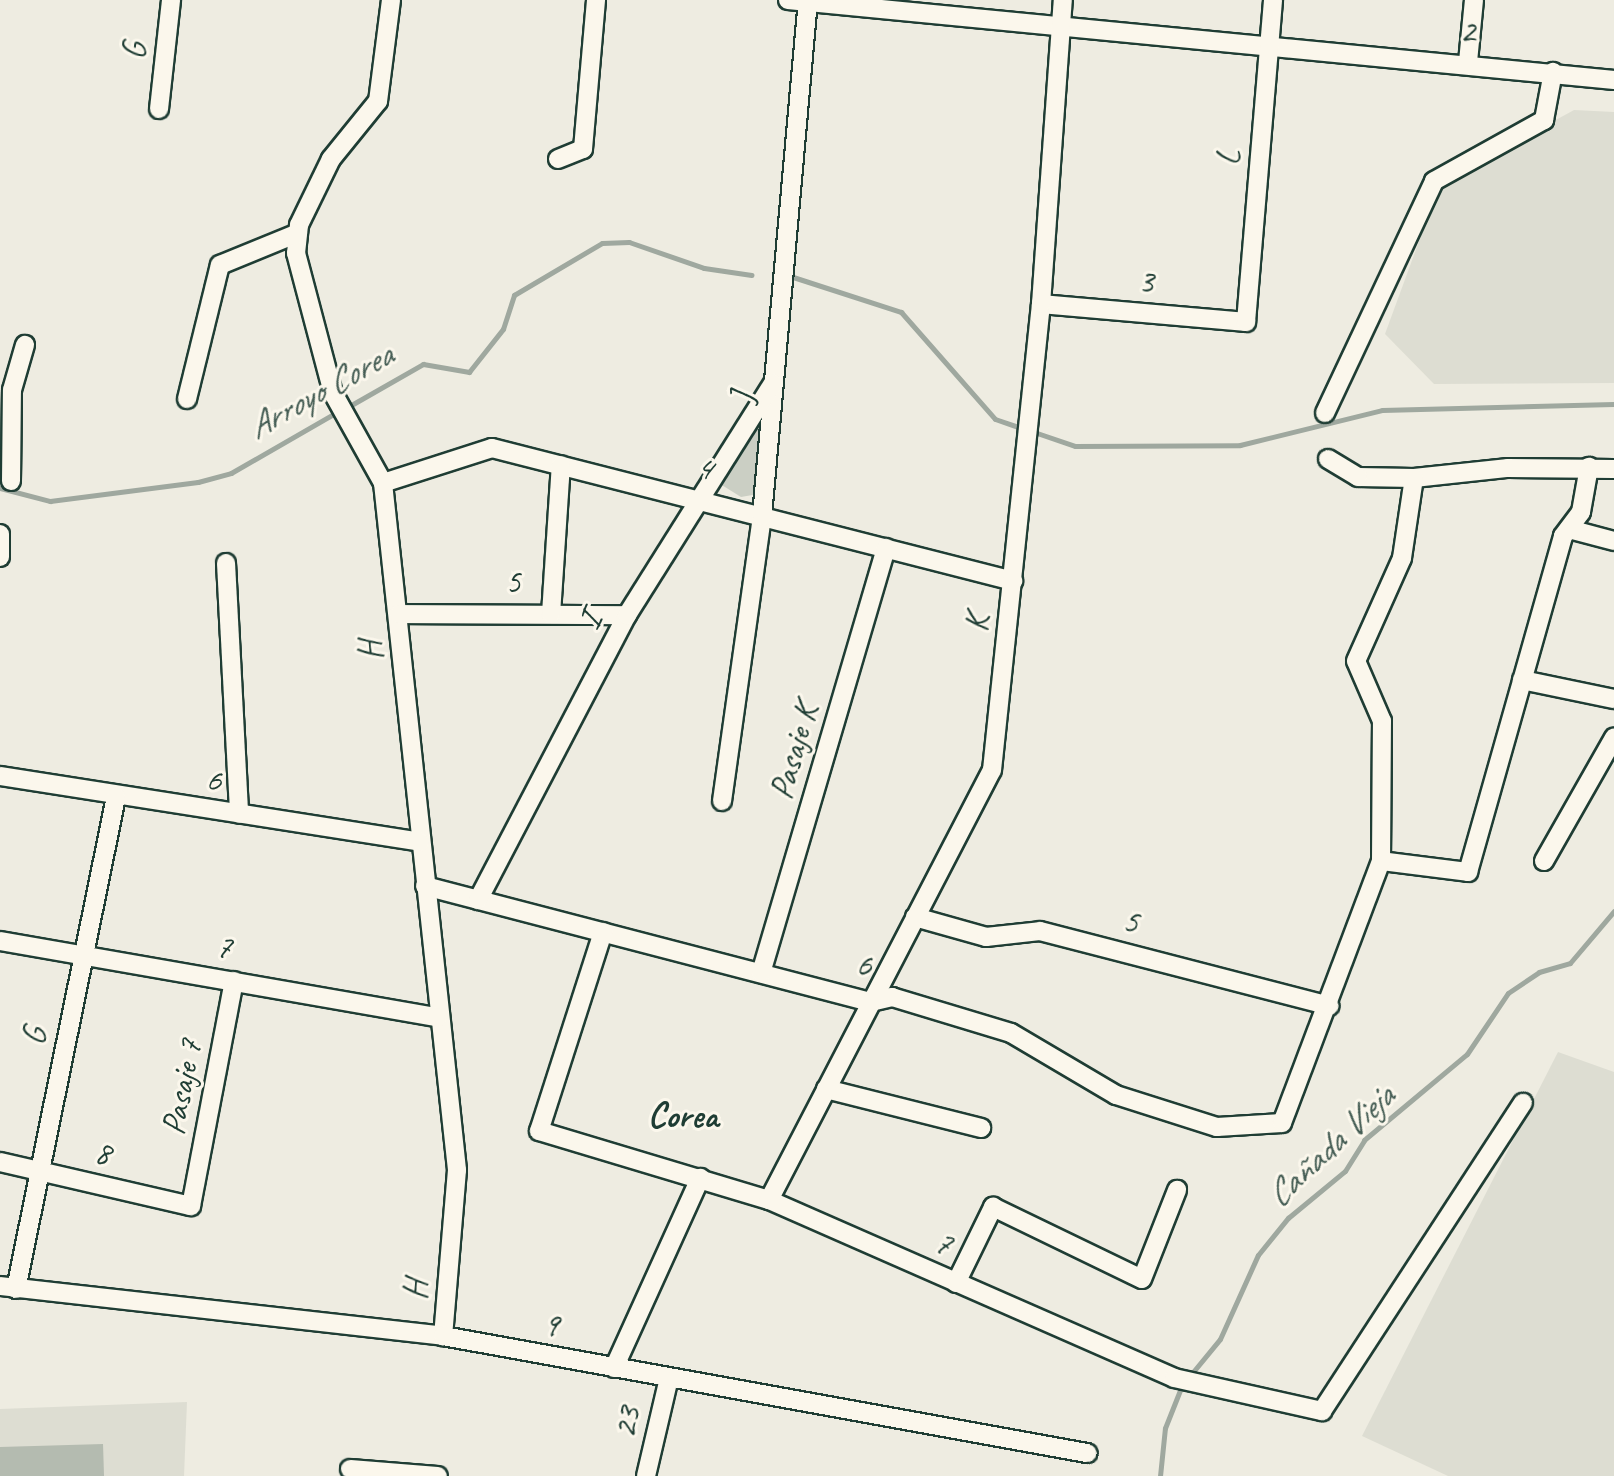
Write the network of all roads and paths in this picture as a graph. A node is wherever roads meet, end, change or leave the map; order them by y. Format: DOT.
graph roads {
  1 [pos="171,0"];
  2 [pos="391,0"];
  3 [pos="596,0"];
  4 [pos="788,0"];
  5 [pos="1018,0"];
  6 [pos="1063,0"];
  7 [pos="1273,0"];
  8 [pos="1474,0"];
  9 [pos="808,1"];
  10 [pos="1016,20"];
  11 [pos="1062,25"];
  12 [pos="1270,41"];
  13 [pos="1468,62"];
  14 [pos="1553,72"];
  15 [pos="1614,80"];
  16 [pos="159,109"];
  17 [pos="558,159"];
  18 [pos="298,233"];
  19 [pos="1041,304"];
  20 [pos="1246,322"];
  21 [pos="25,345"];
  22 [pos="774,380"];
  23 [pos="6,392"];
  24 [pos="187,399"];
  25 [pos="1325,413"];
  26 [pos="1328,459"];
  27 [pos="561,465"];
  28 [pos="1589,467"];
  29 [pos="1614,469"];
  30 [pos="1414,478"];
  31 [pos="11,481"];
  32 [pos="383,483"];
  33 [pos="696,497"];
  34 [pos="762,516"];
  35 [pos="1569,529"];
  36 [pos="3,534"];
  37 [pos="1614,541"];
  38 [pos="886,548"];
  39 [pos="0,557"];
  40 [pos="226,563"];
  41 [pos="1013,581"];
  42 [pos="399,614"];
  43 [pos="551,614"];
  44 [pos="627,615"];
  45 [pos="1522,680"];
  46 [pos="1614,699"];
  47 [pos="1614,738"];
  48 [pos="0,776"];
  49 [pos="116,797"];
  50 [pos="722,801"];
  51 [pos="239,814"];
  52 [pos="420,842"];
  53 [pos="1381,861"];
  54 [pos="1544,861"];
  55 [pos="425,886"];
  56 [pos="478,900"];
  57 [pos="915,917"];
  58 [pos="603,932"];
  59 [pos="0,941"];
  60 [pos="82,955"];
  61 [pos="761,973"];
  62 [pos="234,981"];
  63 [pos="871,1002"];
  64 [pos="1329,1006"];
  65 [pos="437,1017"];
  66 [pos="826,1089"];
  67 [pos="1523,1103"];
  68 [pos="981,1128"];
  69 [pos="0,1162"];
  70 [pos="38,1170"];
  71 [pos="700,1178"];
  72 [pos="1177,1190"];
  73 [pos="769,1200"];
  74 [pos="191,1206"];
  75 [pos="956,1283"];
  76 [pos="8,1287"];
  77 [pos="443,1336"];
  78 [pos="614,1368"];
  79 [pos="668,1382"];
  80 [pos="1087,1453"];
  81 [pos="350,1469"];
  82 [pos="438,1476"];
  83 [pos="646,1476"];
  1 -- 16 [label="street, G"];
  2 -- 18 [label="street"];
  3 -- 17 [label="street"];
  4 -- 9 [label="street, 2"];
  5 -- 10 [label="street"];
  6 -- 11 [label="street, K"];
  7 -- 12 [label="street, L"];
  8 -- 13 [label="street"];
  9 -- 10 [label="street, 2"];
  9 -- 22 [label="street, J"];
  10 -- 11 [label="street, 2"];
  11 -- 12 [label="street, 2"];
  11 -- 19 [label="street, K"];
  12 -- 13 [label="street, 2"];
  12 -- 20 [label="street, L"];
  13 -- 14 [label="street, 2"];
  14 -- 15 [label="street, 2"];
  14 -- 25 [label="street"];
  18 -- 24 [label="street"];
  18 -- 32 [label="street, H"];
  19 -- 20 [label="street, 3"];
  19 -- 41 [label="street, K"];
  21 -- 23 [label="street"];
  22 -- 33 [label="street, I"];
  22 -- 34 [label="street, J"];
  23 -- 31 [label="street"];
  26 -- 30 [label="street"];
  27 -- 32 [label="street, 4"];
  27 -- 33 [label="street, 4"];
  27 -- 43 [label="street"];
  28 -- 29 [label="street"];
  28 -- 30 [label="street"];
  28 -- 35 [label="street"];
  30 -- 53 [label="street"];
  32 -- 42 [label="street, H"];
  33 -- 34 [label="street, 4"];
  33 -- 44 [label="street, I"];
  34 -- 38 [label="street, 4"];
  34 -- 50 [label="street, J"];
  35 -- 37 [label="street"];
  35 -- 45 [label="street"];
  36 -- 39 [label="street"];
  38 -- 41 [label="street, 4"];
  38 -- 61 [label="street, Pasaje K"];
  40 -- 51 [label="street"];
  41 -- 57 [label="street, K"];
  42 -- 43 [label="street, 5"];
  42 -- 52 [label="street, H"];
  43 -- 44 [label="street, 5"];
  44 -- 56 [label="street, I"];
  45 -- 46 [label="street"];
  45 -- 53 [label="street"];
  47 -- 54 [label="street"];
  48 -- 49 [label="street, 6"];
  49 -- 51 [label="street, 6"];
  49 -- 60 [label="street, G"];
  51 -- 52 [label="street, 6"];
  52 -- 55 [label="street, H"];
  53 -- 64 [label="street"];
  55 -- 56 [label="street, 6"];
  55 -- 65 [label="street, H"];
  56 -- 58 [label="street, 6"];
  57 -- 63 [label="street, K"];
  57 -- 64 [label="street, 5"];
  58 -- 61 [label="street, 6"];
  58 -- 71 [label="street, 7"];
  59 -- 60 [label="street, 7"];
  60 -- 62 [label="street, 7"];
  60 -- 70 [label="street, G"];
  61 -- 63 [label="street, 6"];
  62 -- 65 [label="street, 7"];
  62 -- 74 [label="street, Pasaje 7"];
  63 -- 64 [label="street, 6"];
  63 -- 66 [label="street, K"];
  65 -- 77 [label="street, H"];
  66 -- 68 [label="street"];
  66 -- 73 [label="street, K"];
  67 -- 75 [label="street, 7"];
  69 -- 70 [label="street, 8"];
  70 -- 74 [label="street, 8"];
  70 -- 76 [label="street, G"];
  71 -- 73 [label="street, 7"];
  71 -- 78 [label="street"];
  72 -- 75 [label="street"];
  73 -- 75 [label="street, 7"];
  76 -- 77 [label="street, 9"];
  77 -- 78 [label="street, 9"];
  78 -- 79 [label="street, 9"];
  79 -- 80 [label="street, 9"];
  79 -- 83 [label="street, 23"];
  81 -- 82 [label="street"];
}
